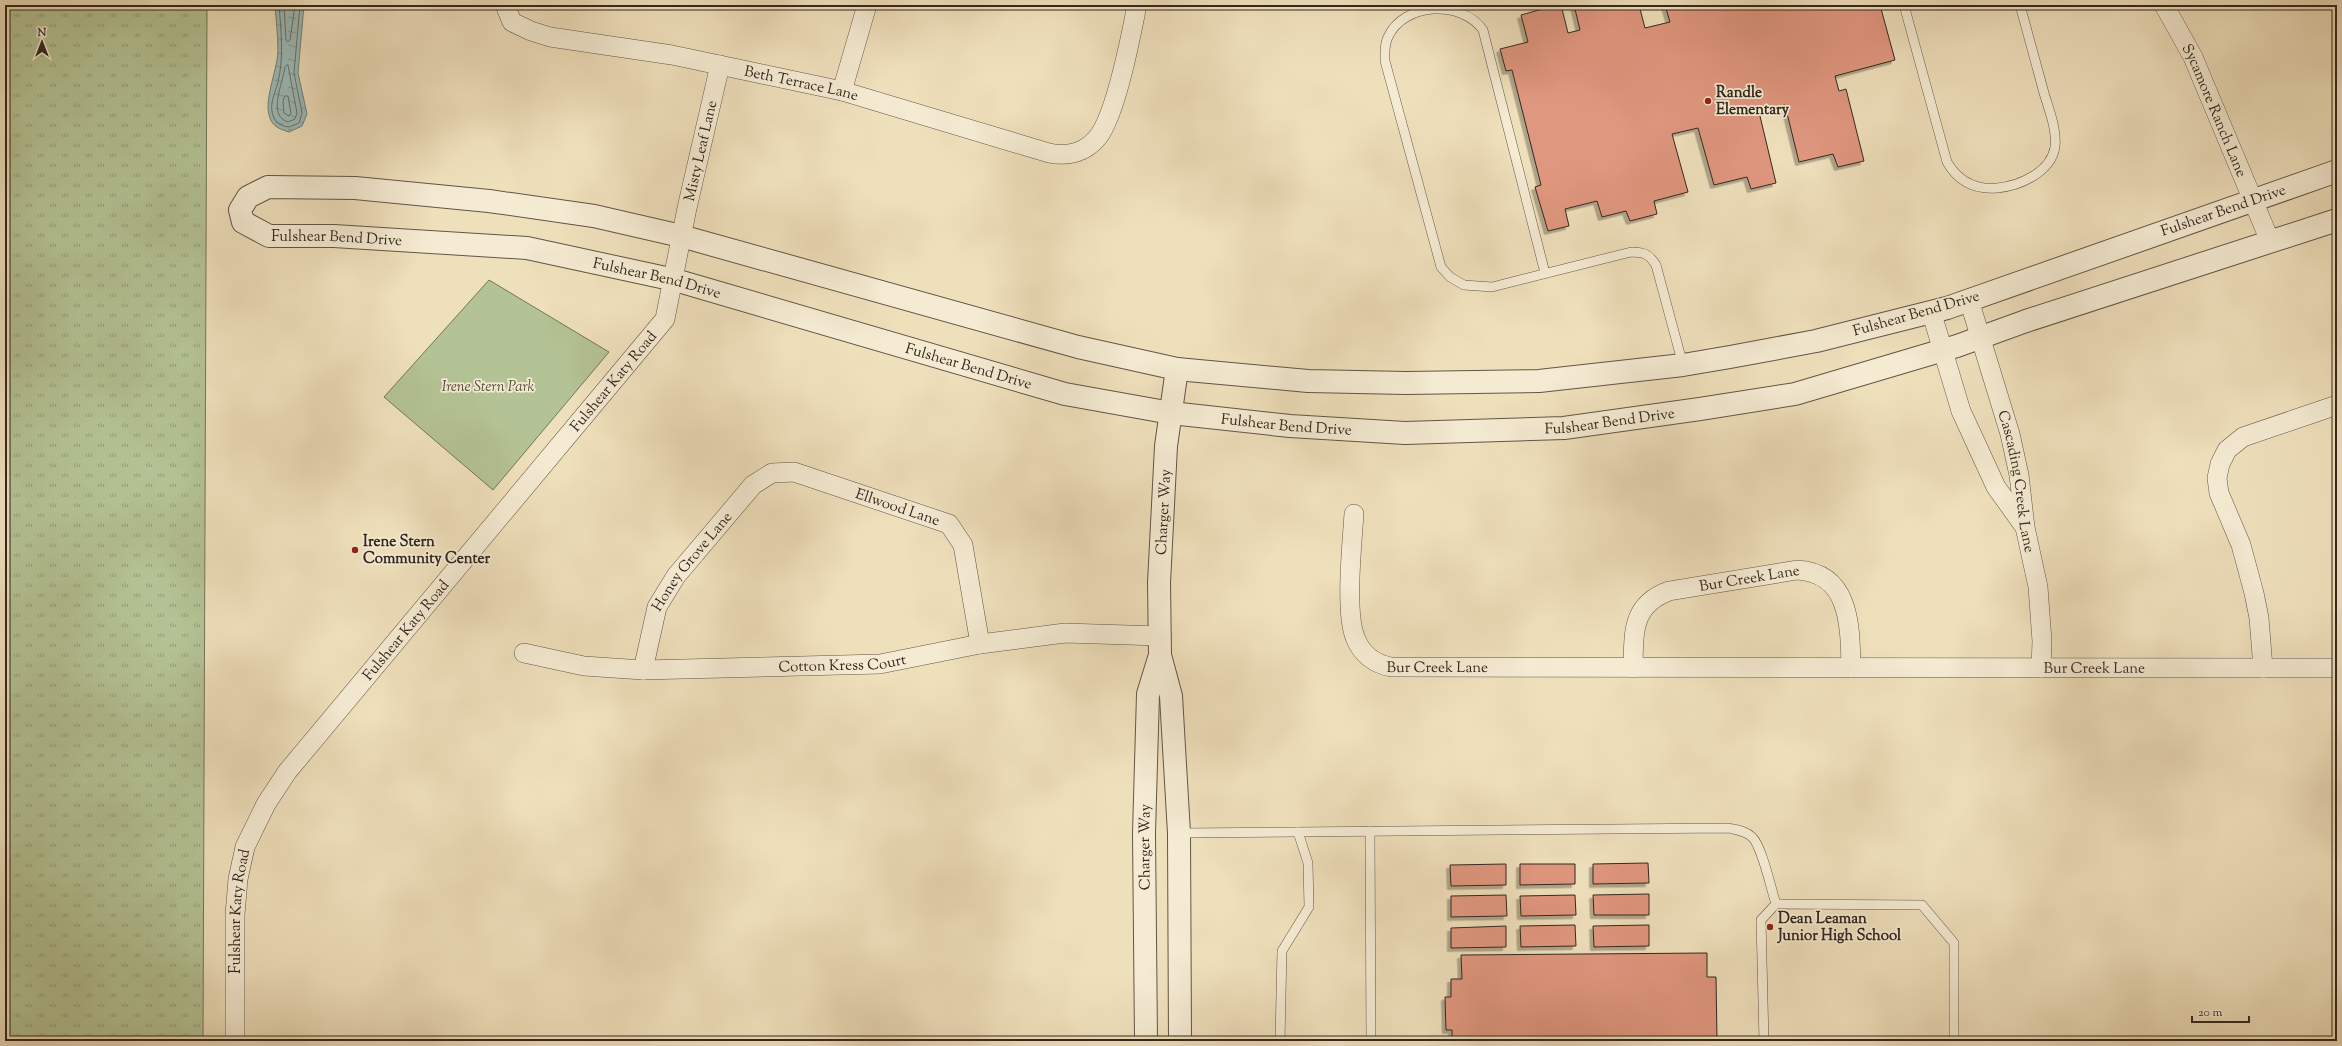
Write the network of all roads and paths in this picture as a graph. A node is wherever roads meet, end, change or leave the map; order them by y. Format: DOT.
graph roads {
  1 [pos="505,5"];
  2 [pos="867,5"];
  3 [pos="1137,5"];
  4 [pos="1904,5"];
  5 [pos="2020,5"];
  6 [pos="2164,5"];
  7 [pos="720,65"];
  8 [pos="842,91"];
  9 [pos="2337,171"];
  10 [pos="2252,199"];
  11 [pos="2337,220"];
  12 [pos="681,236"];
  13 [pos="2270,241"];
  14 [pos="1545,273"];
  15 [pos="674,280"];
  16 [pos="1969,300"];
  17 [pos="1931,311"];
  18 [pos="1981,338"];
  19 [pos="1943,350"];
  20 [pos="1684,365"];
  21 [pos="1177,369"];
  22 [pos="2337,405"];
  23 [pos="1171,413"];
  24 [pos="772,473"];
  25 [pos="1354,514"];
  26 [pos="2025,527"];
  27 [pos="980,644"];
  28 [pos="1160,646"];
  29 [pos="524,653"];
  30 [pos="1633,668"];
  31 [pos="1851,668"];
  32 [pos="2041,668"];
  33 [pos="2263,668"];
  34 [pos="2337,668"];
  35 [pos="643,670"];
  36 [pos="1370,831"];
  37 [pos="1298,832"];
  38 [pos="1144,833"];
  39 [pos="1179,833"];
  40 [pos="1776,904"];
  41 [pos="235,1041"];
  42 [pos="1146,1041"];
  43 [pos="1180,1041"];
  44 [pos="1280,1041"];
  45 [pos="1371,1041"];
  46 [pos="1764,1041"];
  47 [pos="1954,1041"];
  1 -- 7 [label="street, Beth Terrace Lane"];
  2 -- 8 [label="street"];
  3 -- 8 [label="street, Beth Terrace Lane"];
  4 -- 5 [label="lane"];
  6 -- 10 [label="street, Sycamore Ranch Lane"];
  7 -- 8 [label="street, Beth Terrace Lane"];
  7 -- 12 [label="street, Misty Leaf Lane"];
  9 -- 10 [label="street, Fulshear Bend Drive"];
  10 -- 13 [label="street, Sycamore Ranch Lane"];
  10 -- 16 [label="street, Fulshear Bend Drive"];
  11 -- 13 [label="street, Fulshear Bend Drive"];
  12 -- 15 [label="street, Fulshear Katy Road"];
  12 -- 15 [label="street, Fulshear Bend Drive"];
  12 -- 21 [label="street, Fulshear Bend Drive"];
  13 -- 18 [label="street, Fulshear Bend Drive"];
  14 -- 14 [label="lane"];
  14 -- 20 [label="lane"];
  15 -- 23 [label="street, Fulshear Bend Drive"];
  15 -- 41 [label="street, Fulshear Katy Road"];
  16 -- 17 [label="street, Fulshear Bend Drive"];
  16 -- 18 [label="street, Cascading Creek Lane"];
  17 -- 19 [label="street"];
  17 -- 20 [label="street, Fulshear Bend Drive"];
  18 -- 19 [label="street, Fulshear Bend Drive"];
  18 -- 26 [label="street, Cascading Creek Lane"];
  19 -- 23 [label="street, Fulshear Bend Drive"];
  19 -- 26 [label="street"];
  20 -- 21 [label="street, Fulshear Bend Drive"];
  21 -- 23 [label="street, Charger Way"];
  22 -- 33 [label="street"];
  23 -- 28 [label="street, Charger Way"];
  24 -- 27 [label="street, Ellwood Lane"];
  24 -- 35 [label="street, Honey Grove Lane"];
  25 -- 30 [label="street, Bur Creek Lane"];
  26 -- 32 [label="street, Cascading Creek Lane"];
  27 -- 28 [label="street, Cotton Kress Court"];
  27 -- 35 [label="street, Cotton Kress Court"];
  28 -- 38 [label="street, Charger Way"];
  28 -- 39 [label="street, Charger Way"];
  29 -- 35 [label="street, Cotton Kress Court"];
  30 -- 31 [label="street, Bur Creek Lane"];
  30 -- 31 [label="street, Bur Creek Lane"];
  31 -- 32 [label="street, Bur Creek Lane"];
  32 -- 33 [label="street, Bur Creek Lane"];
  33 -- 34 [label="street, Bur Creek Lane"];
  36 -- 37 [label="lane"];
  36 -- 40 [label="lane"];
  36 -- 45 [label="lane"];
  37 -- 39 [label="lane"];
  37 -- 44 [label="lane"];
  38 -- 39 [label="street"];
  38 -- 42 [label="street, Charger Way"];
  39 -- 43 [label="street, Charger Way"];
  40 -- 46 [label="lane"];
  40 -- 47 [label="lane"];
}
